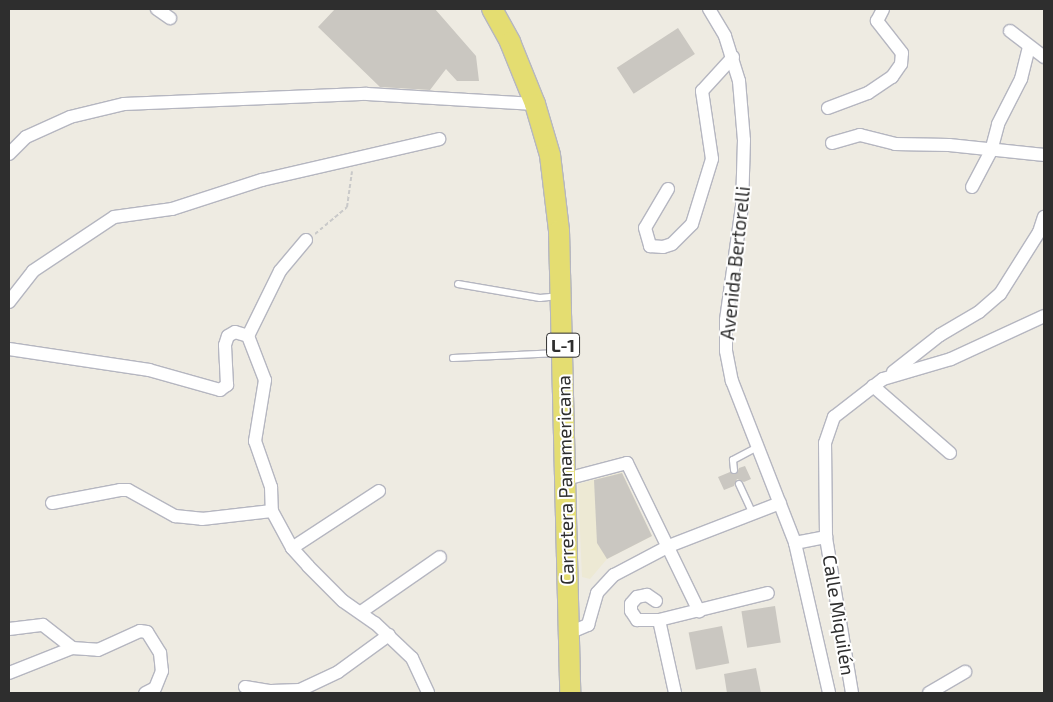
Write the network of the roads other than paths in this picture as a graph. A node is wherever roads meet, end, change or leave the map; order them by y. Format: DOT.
graph roads {
  1 [pos="157,9"];
  2 [pos="492,9"];
  3 [pos="709,9"];
  4 [pos="882,9"];
  5 [pos="170,18"];
  6 [pos="1010,31"];
  7 [pos="1029,48"];
  8 [pos="733,57"];
  9 [pos="1044,57"];
  10 [pos="535,104"];
  11 [pos="828,108"];
  12 [pos="439,139"];
  13 [pos="832,143"];
  14 [pos="991,150"];
  15 [pos="9,154"];
  16 [pos="1044,155"];
  17 [pos="972,187"];
  18 [pos="668,189"];
  19 [pos="1044,216"];
  20 [pos="306,240"];
  21 [pos="458,284"];
  22 [pos="562,296"];
  23 [pos="9,302"];
  24 [pos="1044,316"];
  25 [pos="248,336"];
  26 [pos="9,349"];
  27 [pos="563,352"];
  28 [pos="453,358"];
  29 [pos="878,382"];
  30 [pos="757,447"];
  31 [pos="950,453"];
  32 [pos="734,470"];
  33 [pos="566,479"];
  34 [pos="740,484"];
  35 [pos="379,491"];
  36 [pos="52,503"];
  37 [pos="780,503"];
  38 [pos="272,511"];
  39 [pos="753,514"];
  40 [pos="826,537"];
  41 [pos="795,542"];
  42 [pos="669,546"];
  43 [pos="292,548"];
  44 [pos="440,557"];
  45 [pos="768,593"];
  46 [pos="656,601"];
  47 [pos="699,611"];
  48 [pos="361,612"];
  49 [pos="659,620"];
  50 [pos="9,629"];
  51 [pos="569,632"];
  52 [pos="389,635"];
  53 [pos="72,648"];
  54 [pos="965,672"];
  55 [pos="9,673"];
  56 [pos="245,687"];
  57 [pos="155,692"];
  58 [pos="287,692"];
  59 [pos="428,693"];
  60 [pos="570,693"];
  61 [pos="675,693"];
  62 [pos="829,693"];
  63 [pos="852,693"];
  64 [pos="929,693"];
  1 -- 5 [label="street"];
  2 -- 10 [label="main road, Carretera Panamericana / L-1"];
  3 -- 8 [label="street, Avenida Bertorelli"];
  4 -- 11 [label="street"];
  6 -- 7 [label="street"];
  7 -- 9 [label="street"];
  7 -- 14 [label="street"];
  8 -- 18 [label="street"];
  8 -- 30 [label="street, Avenida Bertorelli"];
  10 -- 15 [label="street"];
  10 -- 22 [label="main road, Carretera Panamericana / L-1"];
  12 -- 23 [label="street"];
  13 -- 14 [label="street"];
  14 -- 16 [label="street"];
  14 -- 17 [label="street"];
  19 -- 29 [label="street, Calle Miquilén"];
  20 -- 25 [label="street"];
  21 -- 22 [label="lane"];
  22 -- 27 [label="main road, Carretera Panamericana / L-1"];
  24 -- 29 [label="street"];
  25 -- 26 [label="street"];
  25 -- 38 [label="street"];
  27 -- 28 [label="lane"];
  27 -- 33 [label="main road, Carretera Panamericana / L-1"];
  29 -- 31 [label="street"];
  29 -- 40 [label="street, Calle Miquilén"];
  30 -- 32 [label="lane"];
  30 -- 37 [label="street, Avenida Bertorelli"];
  33 -- 42 [label="street"];
  33 -- 51 [label="main road, Carretera Panamericana / L-1"];
  34 -- 39 [label="lane"];
  35 -- 43 [label="street"];
  36 -- 38 [label="street"];
  37 -- 39 [label="street"];
  37 -- 41 [label="street, Avenida Bertorelli"];
  38 -- 43 [label="street"];
  39 -- 42 [label="street"];
  40 -- 41 [label="street"];
  40 -- 63 [label="street, Calle Miquilén"];
  41 -- 62 [label="street, Avenida Bertorelli"];
  42 -- 47 [label="street"];
  42 -- 51 [label="street"];
  43 -- 48 [label="street"];
  44 -- 48 [label="street"];
  45 -- 47 [label="street"];
  46 -- 49 [label="street"];
  47 -- 49 [label="street"];
  48 -- 52 [label="street"];
  49 -- 61 [label="street"];
  50 -- 53 [label="street"];
  51 -- 60 [label="main road, Carretera Panamericana / L-1"];
  52 -- 58 [label="street"];
  52 -- 59 [label="street"];
  53 -- 55 [label="street"];
  53 -- 57 [label="street"];
  54 -- 64 [label="street"];
  56 -- 58 [label="street"];
}
